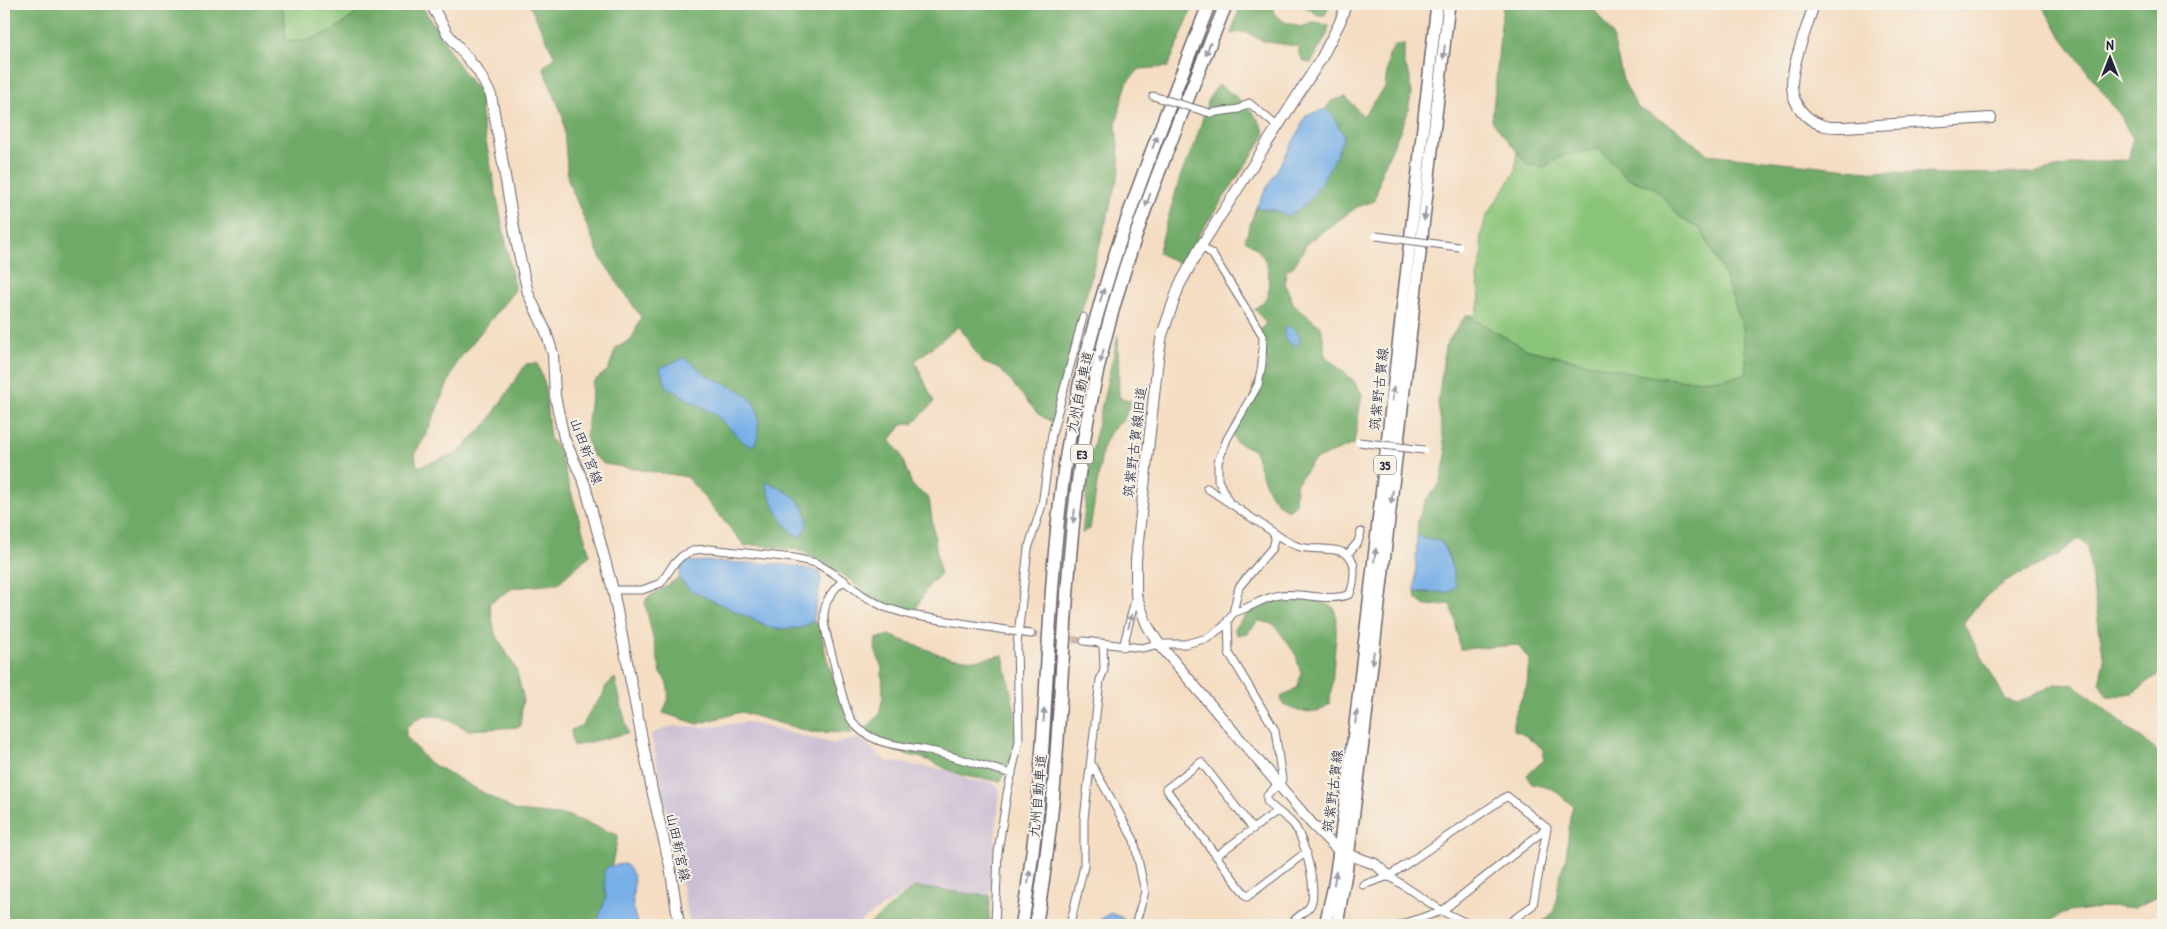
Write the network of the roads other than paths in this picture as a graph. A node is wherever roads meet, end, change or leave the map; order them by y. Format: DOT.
graph roads {
  1 [pos="431,4"];
  2 [pos="1209,4"];
  3 [pos="1226,4"];
  4 [pos="1346,4"];
  5 [pos="1437,4"];
  6 [pos="1450,4"];
  7 [pos="1814,4"];
  8 [pos="1153,96"];
  9 [pos="1991,118"];
  10 [pos="1278,126"];
  11 [pos="1376,236"];
  12 [pos="1202,246"];
  13 [pos="1459,247"];
  14 [pos="1083,317"];
  15 [pos="1359,442"];
  16 [pos="1424,450"];
  17 [pos="1207,488"];
  18 [pos="1229,502"];
  19 [pos="1273,532"];
  20 [pos="1361,532"];
  21 [pos="1348,555"];
  22 [pos="844,580"];
  23 [pos="613,590"];
  24 [pos="1136,595"];
  25 [pos="1233,613"];
  26 [pos="1228,621"];
  27 [pos="1020,631"];
  28 [pos="1031,634"];
  29 [pos="1084,641"];
  30 [pos="1103,644"];
  31 [pos="1159,644"];
  32 [pos="1123,647"];
  33 [pos="1091,764"];
  34 [pos="1012,774"];
  35 [pos="1280,784"];
  36 [pos="1277,811"];
  37 [pos="1547,828"];
  38 [pos="1253,829"];
  39 [pos="1344,852"];
  40 [pos="1307,854"];
  41 [pos="1216,856"];
  42 [pos="1389,876"];
  43 [pos="1364,885"];
  44 [pos="1442,911"];
  45 [pos="679,925"];
  46 [pos="995,925"];
  47 [pos="1022,925"];
  48 [pos="1036,925"];
  49 [pos="1070,925"];
  50 [pos="1136,925"];
  51 [pos="1291,925"];
  52 [pos="1325,925"];
  53 [pos="1336,925"];
  54 [pos="1400,925"];
  55 [pos="1470,925"];
  56 [pos="1506,925"];
  1 -- 23 [label="street, 山田新宮線"];
  47 -- 2 [label="highway, 九州自動車道 / E3, one-way"];
  3 -- 48 [label="highway, 九州自動車道 / E3, one-way"];
  4 -- 10 [label="street, 筑紫野古賀線旧道"];
  39 -- 5 [label="main road, 筑紫野古賀線 / 35, one-way"];
  6 -- 39 [label="main road, 筑紫野古賀線 / 35, one-way"];
  7 -- 9 [label="street"];
  8 -- 10 [label="street, bridge"];
  10 -- 12 [label="street, 筑紫野古賀線旧道"];
  11 -- 13 [label="street, bridge"];
  12 -- 18 [label="street"];
  12 -- 24 [label="street, 筑紫野古賀線旧道"];
  14 -- 27 [label="street"];
  15 -- 16 [label="street, bridge"];
  17 -- 18 [label="street"];
  18 -- 19 [label="street"];
  19 -- 21 [label="street"];
  19 -- 25 [label="street"];
  20 -- 21 [label="street"];
  21 -- 25 [label="street"];
  22 -- 23 [label="street"];
  22 -- 27 [label="street"];
  22 -- 34 [label="street"];
  23 -- 45 [label="street, 山田新宮線"];
  24 -- 31 [label="street, 筑紫野古賀線旧道"];
  32 -- 24 [label="street, one-way"];
  25 -- 26 [label="street"];
  26 -- 31 [label="street"];
  26 -- 35 [label="street"];
  27 -- 28 [label="street"];
  27 -- 34 [label="street"];
  29 -- 30 [label="street"];
  30 -- 32 [label="street"];
  30 -- 33 [label="street"];
  31 -- 32 [label="street"];
  31 -- 35 [label="street, 筑紫野古賀線旧道"];
  33 -- 49 [label="street"];
  33 -- 50 [label="street"];
  34 -- 46 [label="street"];
  35 -- 36 [label="street"];
  35 -- 39 [label="street, 筑紫野古賀線旧道"];
  36 -- 38 [label="street"];
  36 -- 40 [label="street"];
  37 -- 42 [label="street"];
  37 -- 44 [label="street"];
  37 -- 56 [label="street"];
  38 -- 41 [label="street"];
  38 -- 41 [label="street"];
  39 -- 42 [label="street"];
  52 -- 39 [label="main road, 筑紫野古賀線 / 35, one-way"];
  39 -- 53 [label="main road, 筑紫野古賀線 / 35"];
  40 -- 41 [label="street"];
  40 -- 51 [label="street"];
  42 -- 43 [label="street"];
  42 -- 44 [label="street"];
  44 -- 54 [label="street"];
  44 -- 55 [label="street"];
}
